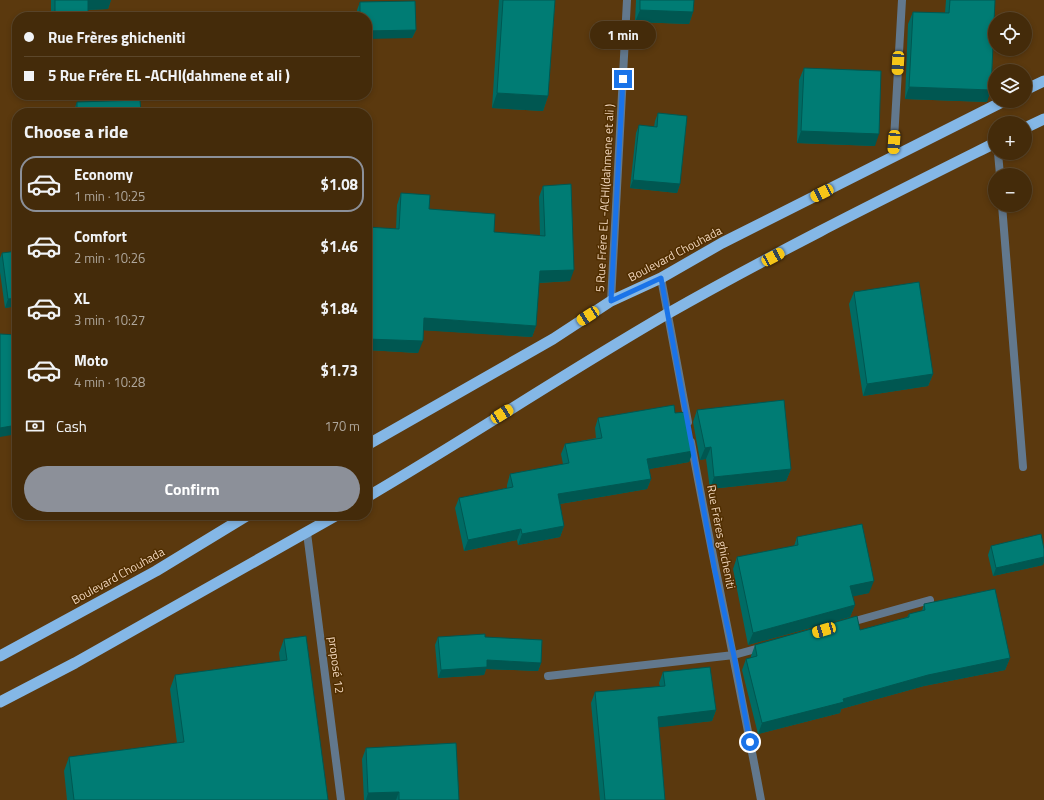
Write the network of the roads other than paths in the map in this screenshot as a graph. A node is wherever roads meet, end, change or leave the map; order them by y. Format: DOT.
graph roads {
  1 [pos="627,0"];
  2 [pos="902,0"];
  3 [pos="1044,81"];
  4 [pos="1032,87"];
  5 [pos="990,108"];
  6 [pos="1044,119"];
  7 [pos="1032,125"];
  8 [pos="988,147"];
  9 [pos="893,157"];
  10 [pos="1003,212"];
  11 [pos="661,278"];
  12 [pos="611,301"];
  13 [pos="668,314"];
  14 [pos="372,442"];
  15 [pos="1023,467"];
  16 [pos="372,494"];
  17 [pos="240,520"];
  18 [pos="329,520"];
  19 [pos="307,533"];
  20 [pos="930,600"];
  21 [pos="839,626"];
  22 [pos="772,645"];
  23 [pos="0,656"];
  24 [pos="734,656"];
  25 [pos="548,676"];
  26 [pos="0,702"];
  27 [pos="341,800"];
  28 [pos="761,800"];
  1 -- 12 [label="street, 5 Rue Frére EL -ACHI(dahmene et ali )"];
  2 -- 9 [label="street"];
  3 -- 4 [label="highway"];
  5 -- 9 [label="highway, Boulevard Chouhada"];
  6 -- 7 [label="highway"];
  8 -- 13 [label="highway"];
  9 -- 11 [label="highway, Boulevard Chouhada"];
  10 -- 15 [label="street"];
  11 -- 12 [label="highway, Boulevard Chouhada"];
  11 -- 13 [label="street, Rue Frères ghicheniti"];
  12 -- 14 [label="highway, Boulevard Chouhada"];
  13 -- 16 [label="highway"];
  13 -- 24 [label="street, Rue Frères ghicheniti"];
  17 -- 23 [label="highway, Boulevard Chouhada"];
  18 -- 19 [label="highway"];
  19 -- 26 [label="highway"];
  19 -- 27 [label="street, proposé 12"];
  20 -- 21 [label="street"];
  22 -- 24 [label="street"];
  24 -- 25 [label="street"];
  24 -- 28 [label="street, Rue Frères ghicheniti"];
}
